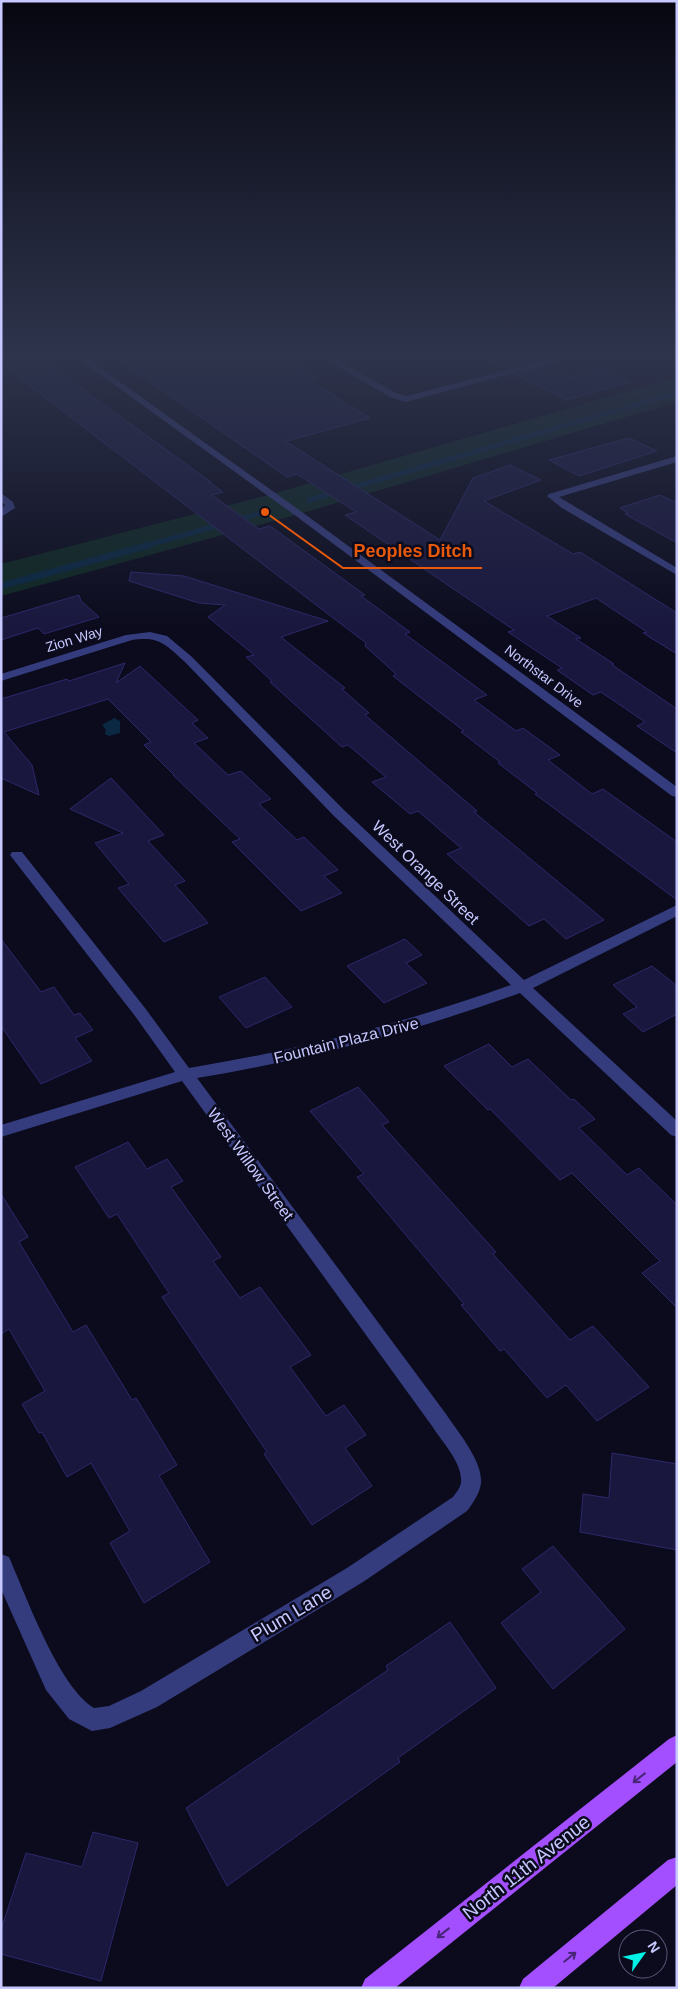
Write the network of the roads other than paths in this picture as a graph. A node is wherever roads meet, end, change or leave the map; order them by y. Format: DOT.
graph roads {
  1 [pos="202,445"];
  2 [pos="677,459"];
  3 [pos="1,496"];
  4 [pos="5,512"];
  5 [pos="677,572"];
  6 [pos="156,634"];
  7 [pos="1,678"];
  8 [pos="677,792"];
  9 [pos="18,855"];
  10 [pos="677,910"];
  11 [pos="523,987"];
  12 [pos="186,1074"];
  13 [pos="677,1130"];
  14 [pos="1,1131"];
  15 [pos="472,1482"];
  16 [pos="1,1564"];
  17 [pos="677,1747"];
  18 [pos="677,1869"];
  19 [pos="374,1988"];
  20 [pos="532,1988"];
  1 -- 8 [label="street, Northstar Drive"];
  2 -- 5 [label="street"];
  3 -- 4 [label="street"];
  6 -- 7 [label="street, Zion Way"];
  6 -- 11 [label="street, West Orange Street"];
  9 -- 12 [label="street, West Willow Street"];
  10 -- 11 [label="street, Fountain Plaza Drive"];
  11 -- 12 [label="street, Fountain Plaza Drive"];
  11 -- 13 [label="street, West Orange Street"];
  12 -- 14 [label="street, Fountain Plaza Drive"];
  12 -- 15 [label="street, West Willow Street"];
  15 -- 16 [label="street, Plum Lane"];
  17 -- 19 [label="main road, North 11th Avenue, one-way"];
  20 -- 18 [label="main road, one-way"];
}
